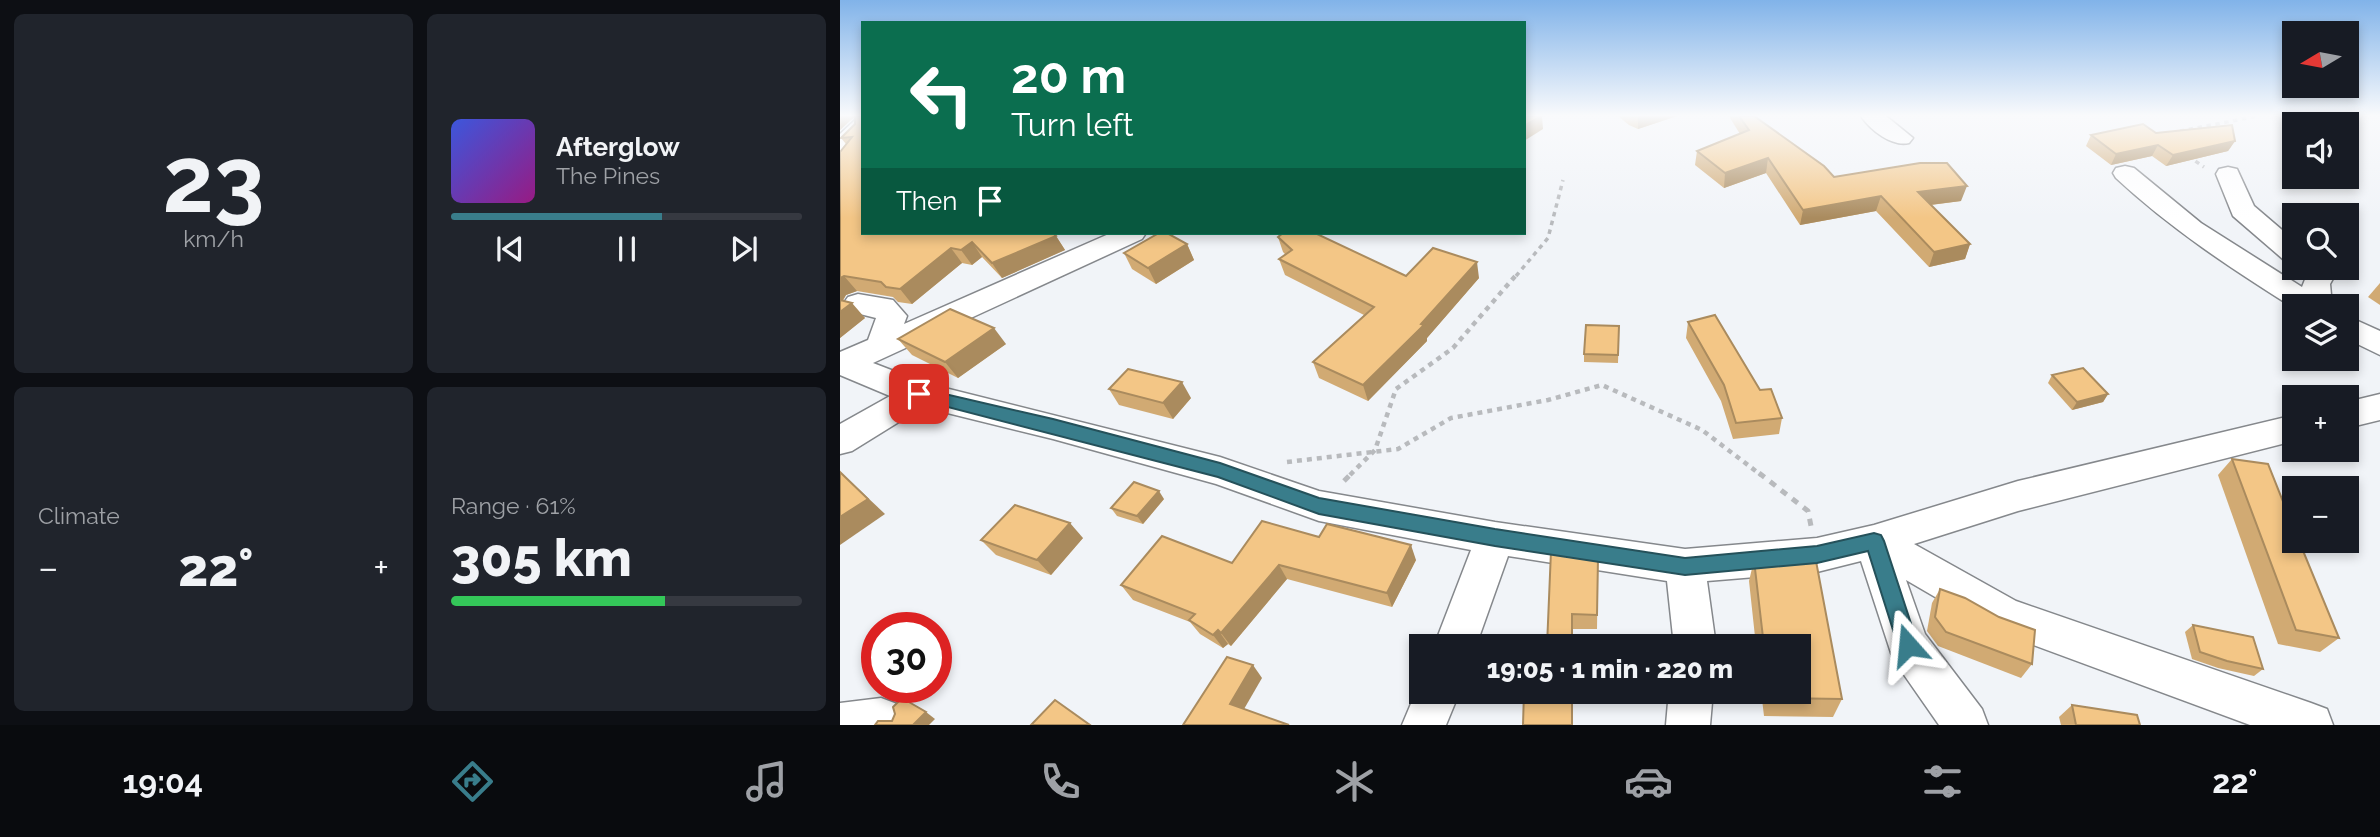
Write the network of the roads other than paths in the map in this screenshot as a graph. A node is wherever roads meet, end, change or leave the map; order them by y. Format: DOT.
graph roads {
  1 [pos="2125,173"];
  2 [pos="2228,174"];
  3 [pos="1129,235"];
  4 [pos="2282,244"];
  5 [pos="2294,294"];
  6 [pos="858,304"];
  7 [pos="2359,333"];
  8 [pos="2380,344"];
  9 [pos="881,347"];
  10 [pos="841,364"];
  11 [pos="919,394"];
  12 [pos="2380,407"];
  13 [pos="2359,412"];
  14 [pos="2282,431"];
  15 [pos="840,441"];
  16 [pos="1495,538"];
  17 [pos="1874,541"];
  18 [pos="1685,566"];
  19 [pos="1459,634"];
  20 [pos="1694,634"];
  21 [pos="1432,704"];
  22 [pos="1690,704"];
  23 [pos="1423,725"];
  24 [pos="1688,725"];
  25 [pos="1966,725"];
  26 [pos="2311,725"];
  1 -- 5 [label="street"];
  2 -- 4 [label="street"];
  3 -- 9 [label="street"];
  6 -- 9 [label="street"];
  7 -- 8 [label="street"];
  9 -- 10 [label="street"];
  10 -- 11 [label="street"];
  11 -- 15 [label="street"];
  11 -- 16 [label="street"];
  12 -- 13 [label="street"];
  14 -- 17 [label="street"];
  16 -- 18 [label="street"];
  16 -- 19 [label="street"];
  17 -- 18 [label="street"];
  17 -- 25 [label="street"];
  17 -- 26 [label="street"];
  18 -- 20 [label="street"];
  21 -- 23 [label="street"];
  22 -- 24 [label="street"];
}
